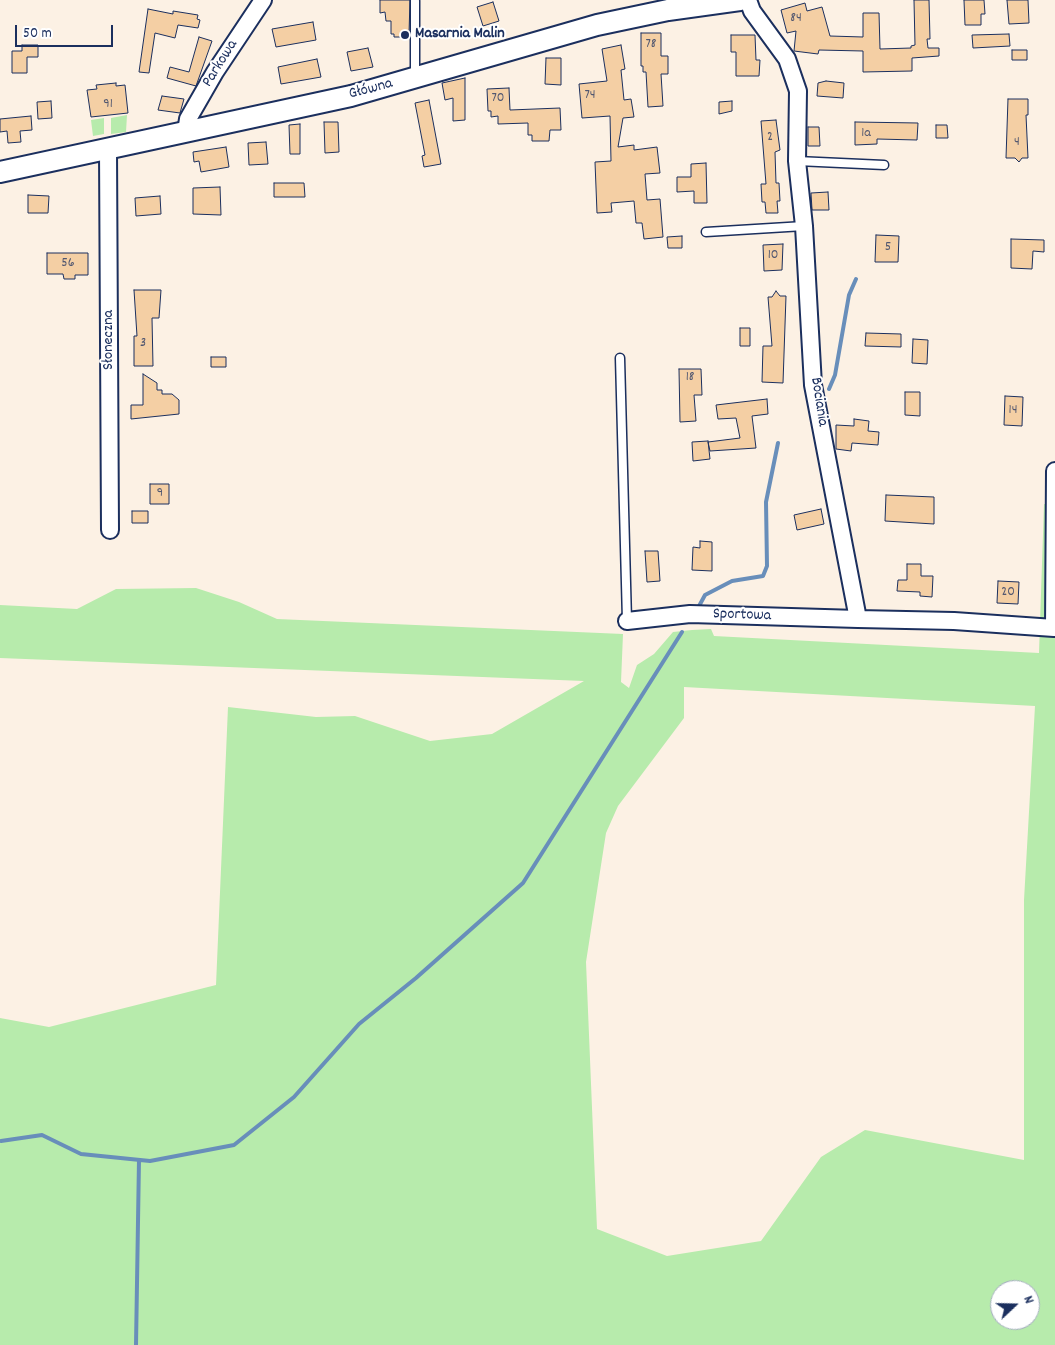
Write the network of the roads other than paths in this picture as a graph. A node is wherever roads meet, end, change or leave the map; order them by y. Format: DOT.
graph roads {
  1 [pos="263,0"];
  2 [pos="740,0"];
  3 [pos="748,0"];
  4 [pos="415,1"];
  5 [pos="415,78"];
  6 [pos="186,132"];
  7 [pos="108,150"];
  8 [pos="796,162"];
  9 [pos="884,165"];
  10 [pos="0,172"];
  11 [pos="804,226"];
  12 [pos="706,232"];
  13 [pos="620,358"];
  14 [pos="1055,472"];
  15 [pos="110,530"];
  16 [pos="858,620"];
  17 [pos="627,621"];
  18 [pos="1054,628"];
  1 -- 6 [label="street, Parkowa"];
  2 -- 5 [label="street, Główna"];
  3 -- 8 [label="street, Bociania"];
  4 -- 5 [label="lane"];
  5 -- 6 [label="street, Główna"];
  6 -- 7 [label="street, Główna"];
  7 -- 10 [label="street, Główna"];
  7 -- 15 [label="street, Słoneczna"];
  8 -- 9 [label="lane"];
  8 -- 11 [label="street, Bociania"];
  11 -- 12 [label="lane"];
  11 -- 16 [label="street, Bociania"];
  13 -- 17 [label="lane"];
  14 -- 18 [label="street"];
  16 -- 17 [label="street, Sportowa"];
  16 -- 18 [label="street"];
}
